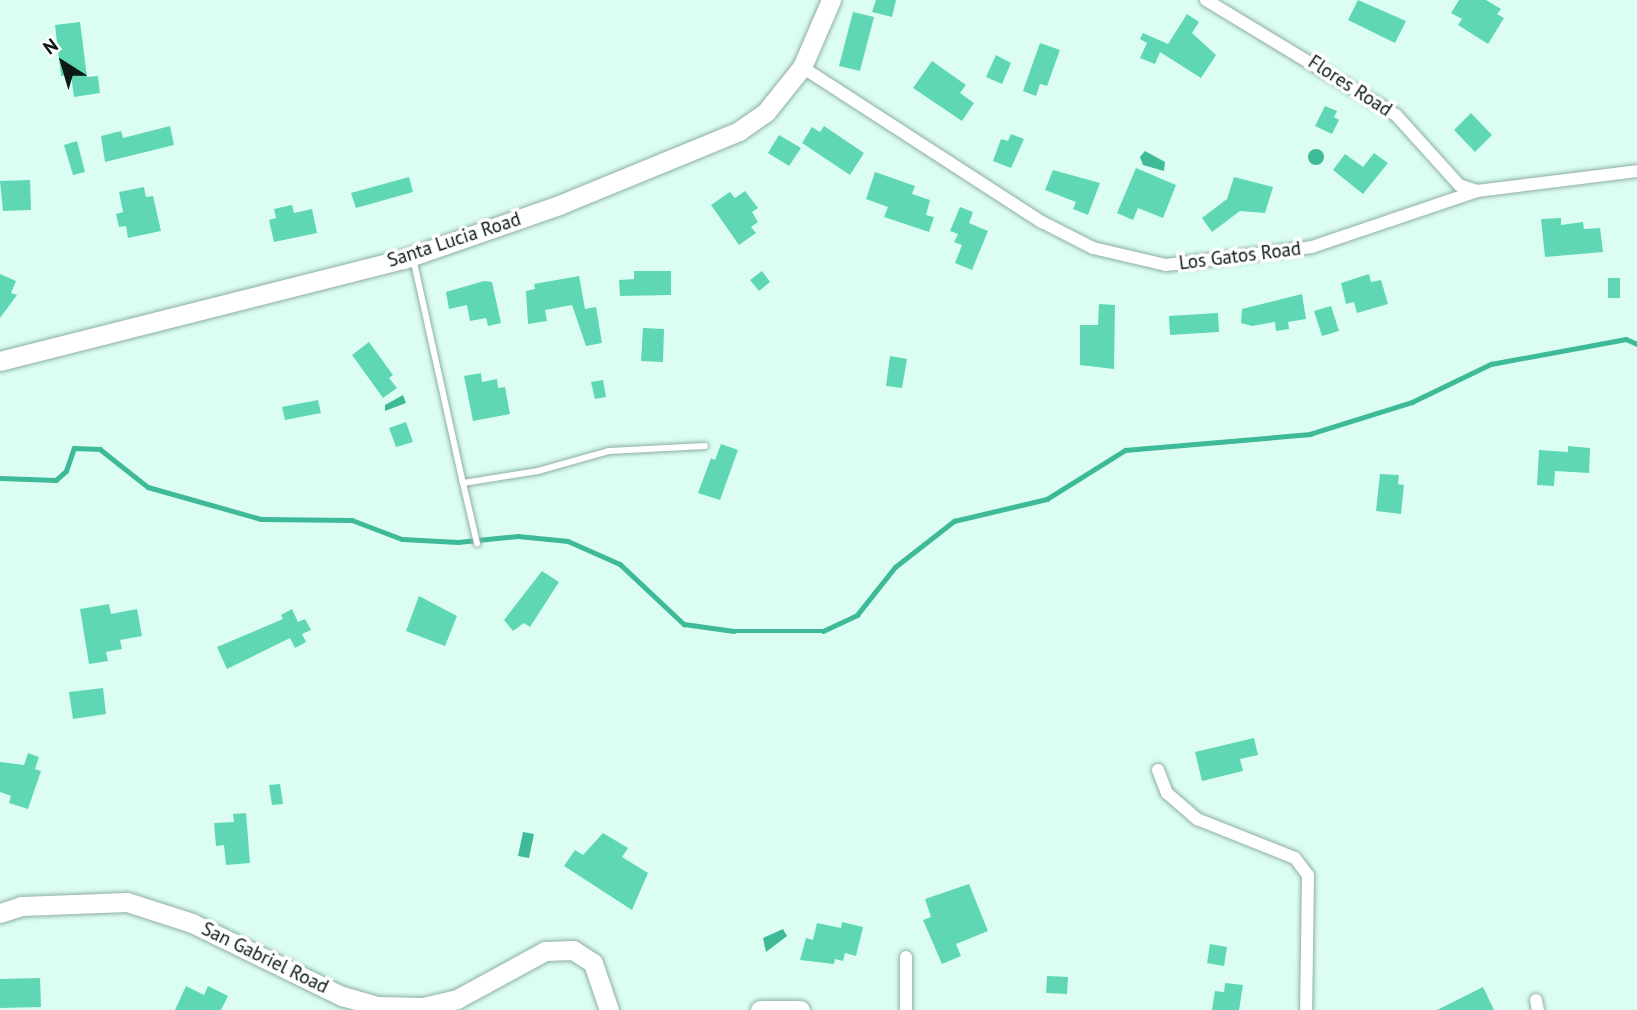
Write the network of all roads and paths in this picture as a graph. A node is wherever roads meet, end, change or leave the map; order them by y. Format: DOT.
graph roads {
  1 [pos="831,0"];
  2 [pos="1206,0"];
  3 [pos="802,66"];
  4 [pos="1637,171"];
  5 [pos="1477,191"];
  6 [pos="412,256"];
  7 [pos="0,361"];
  8 [pos="705,446"];
  9 [pos="463,483"];
  10 [pos="477,543"];
  11 [pos="1158,770"];
  12 [pos="0,913"];
  13 [pos="906,957"];
  14 [pos="609,1010"];
  15 [pos="760,1010"];
  16 [pos="800,1010"];
  17 [pos="906,1010"];
  18 [pos="1306,1010"];
  1 -- 3 [label="street, Santa Lucia Road"];
  2 -- 5 [label="street, Flores Road"];
  3 -- 5 [label="street, Los Gatos Road"];
  3 -- 6 [label="street, Santa Lucia Road"];
  4 -- 5 [label="street, Los Gatos Road"];
  6 -- 7 [label="street, Santa Lucia Road"];
  6 -- 9 [label="lane"];
  8 -- 9 [label="lane"];
  9 -- 10 [label="lane"];
  11 -- 18 [label="street"];
  12 -- 14 [label="street, San Gabriel Road"];
  13 -- 17 [label="street"];
  15 -- 16 [label="street"];
}
